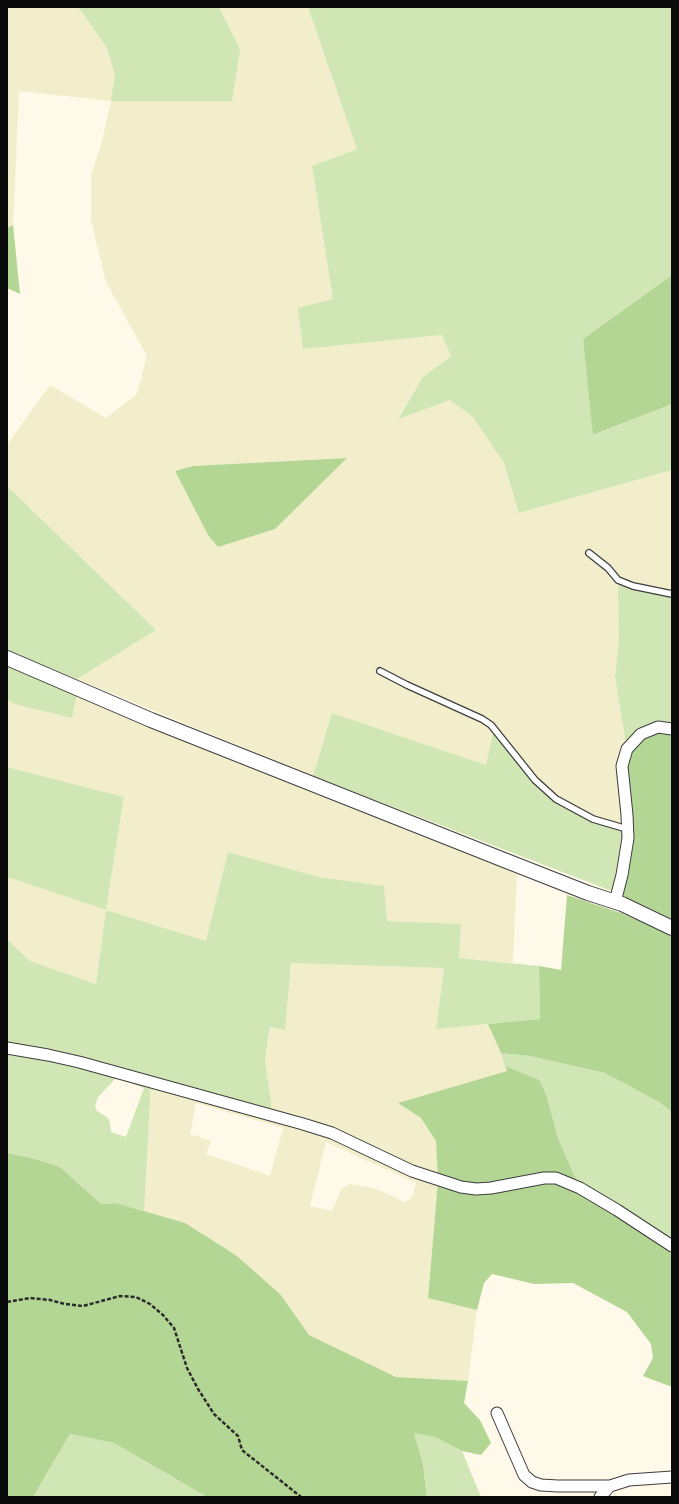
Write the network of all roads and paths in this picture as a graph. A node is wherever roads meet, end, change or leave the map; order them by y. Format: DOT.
graph roads {
  1 [pos="589,553"];
  2 [pos="672,594"];
  3 [pos="7,658"];
  4 [pos="380,670"];
  5 [pos="672,728"];
  6 [pos="628,829"];
  7 [pos="615,902"];
  8 [pos="672,928"];
  9 [pos="7,1048"];
  10 [pos="672,1246"];
  11 [pos="7,1302"];
  12 [pos="497,1413"];
  13 [pos="672,1478"];
  14 [pos="610,1486"];
  15 [pos="301,1497"];
  16 [pos="600,1497"];
  1 -- 2 [label="lane"];
  3 -- 7 [label="street"];
  4 -- 6 [label="lane"];
  5 -- 6 [label="street"];
  6 -- 7 [label="street"];
  7 -- 8 [label="street"];
  9 -- 10 [label="street"];
  11 -- 15 [label="path"];
  12 -- 14 [label="street"];
  13 -- 14 [label="street"];
  14 -- 16 [label="street"];
}
